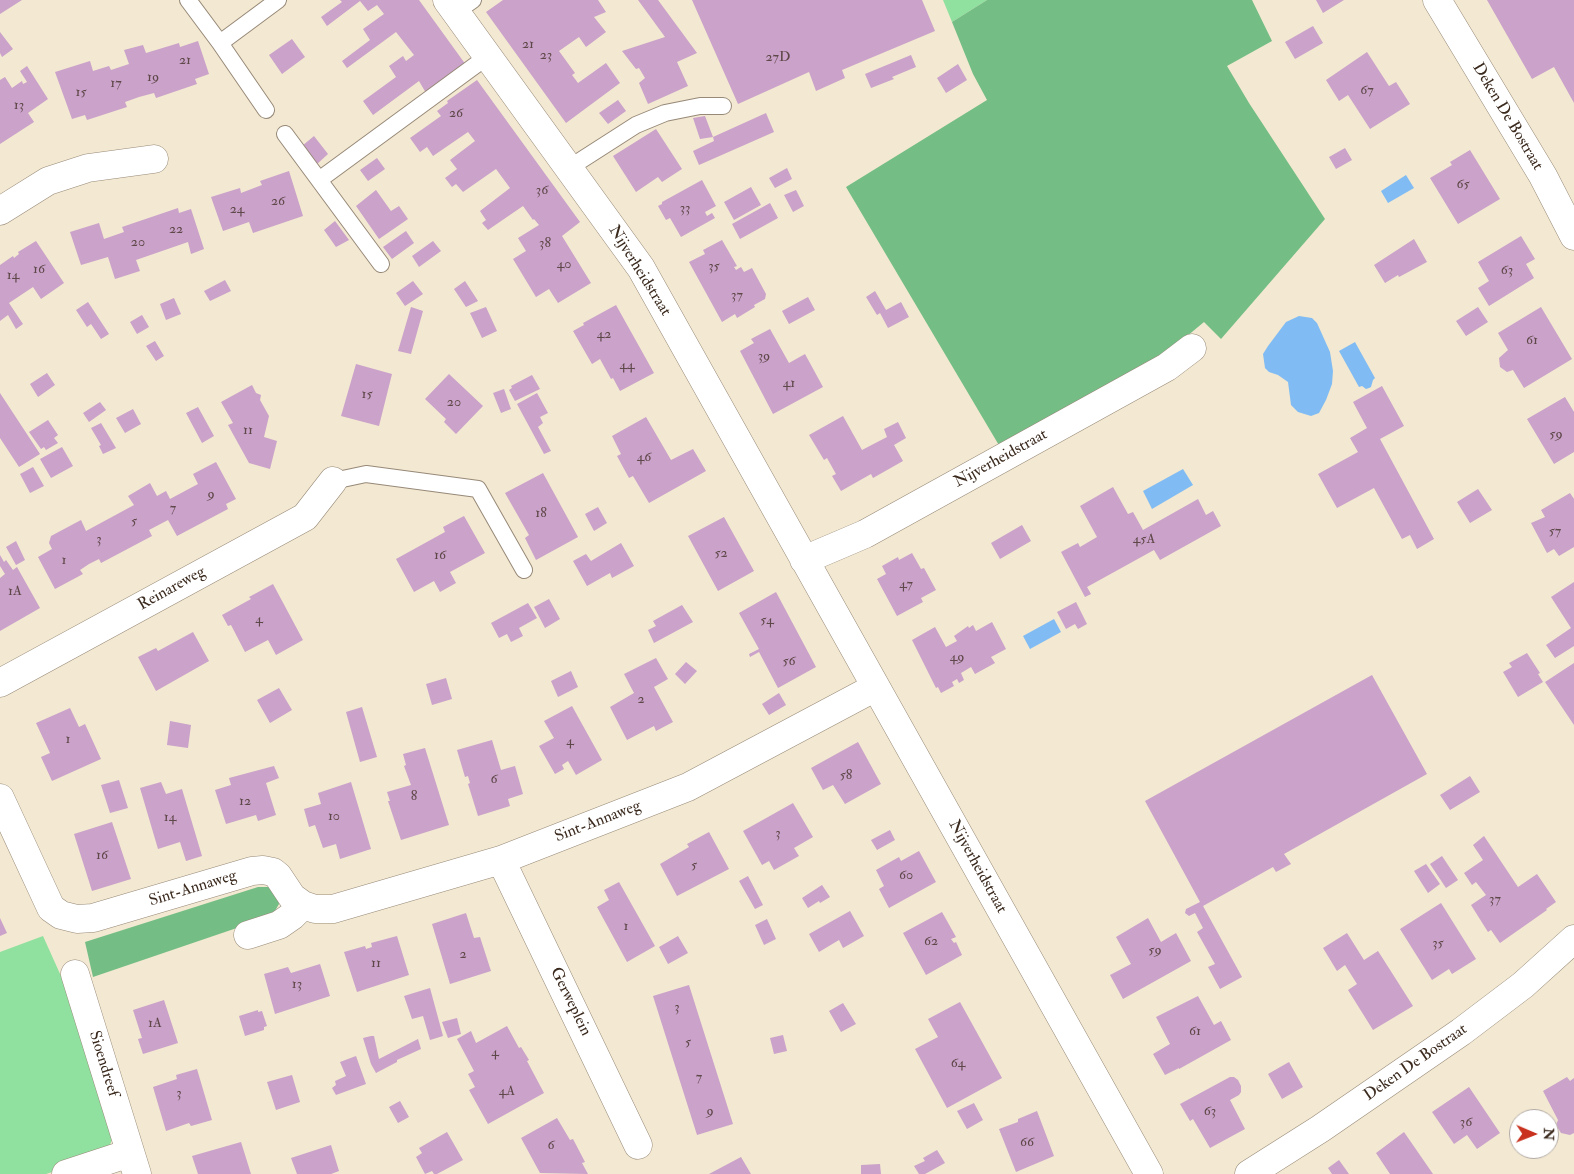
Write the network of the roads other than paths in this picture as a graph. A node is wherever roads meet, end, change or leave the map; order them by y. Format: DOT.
graph roads {
  1 [pos="188,0"];
  2 [pos="278,0"];
  3 [pos="1437,0"];
  4 [pos="459,4"];
  5 [pos="220,43"];
  6 [pos="488,56"];
  7 [pos="723,106"];
  8 [pos="266,110"];
  9 [pos="285,134"];
  10 [pos="154,159"];
  11 [pos="569,168"];
  12 [pos="319,180"];
  13 [pos="0,211"];
  14 [pos="1574,236"];
  15 [pos="381,264"];
  16 [pos="1192,348"];
  17 [pos="333,481"];
  18 [pos="804,560"];
  19 [pos="524,570"];
  20 [pos="0,683"];
  21 [pos="876,687"];
  22 [pos="0,798"];
  23 [pos="501,860"];
  24 [pos="302,905"];
  25 [pos="248,935"];
  26 [pos="1574,938"];
  27 [pos="75,974"];
  28 [pos="638,1145"];
  29 [pos="134,1164"];
  30 [pos="66,1174"];
  31 [pos="1149,1174"];
  32 [pos="1250,1174"];
  1 -- 5 [label="lane"];
  2 -- 5 [label="lane"];
  3 -- 14 [label="street, Deken De Bostraat"];
  4 -- 6 [label="street, Nijverheidstraat"];
  5 -- 8 [label="lane"];
  6 -- 11 [label="street, Nijverheidstraat"];
  6 -- 12 [label="lane"];
  7 -- 11 [label="lane"];
  9 -- 12 [label="lane"];
  10 -- 13 [label="street"];
  11 -- 18 [label="street, Nijverheidstraat"];
  12 -- 15 [label="lane"];
  16 -- 18 [label="street, Nijverheidstraat"];
  17 -- 19 [label="lane"];
  17 -- 20 [label="street, Reinareweg"];
  18 -- 21 [label="street, Nijverheidstraat"];
  21 -- 23 [label="street, Sint-Annaweg"];
  21 -- 31 [label="street, Nijverheidstraat"];
  22 -- 24 [label="street, Sint-Annaweg"];
  23 -- 24 [label="street, Sint-Annaweg"];
  23 -- 28 [label="street, Gerweplein"];
  24 -- 25 [label="street"];
  26 -- 32 [label="street, Deken De Bostraat"];
  27 -- 29 [label="street, Sioendreef"];
  29 -- 30 [label="street, Sioendreef"];
}
